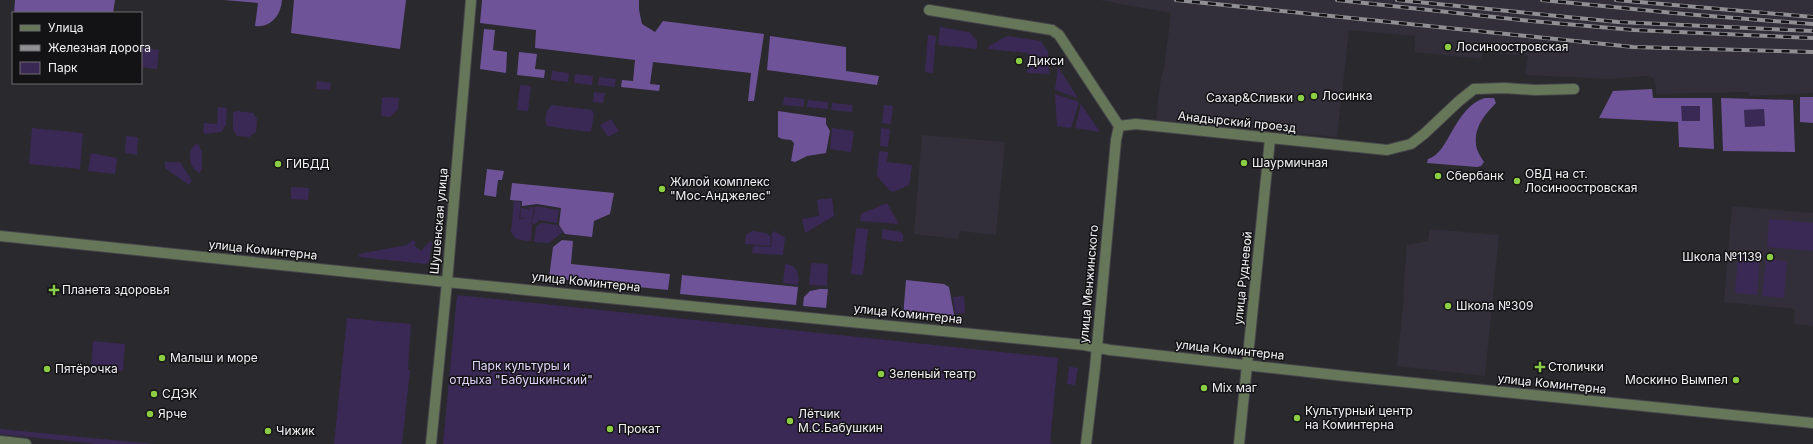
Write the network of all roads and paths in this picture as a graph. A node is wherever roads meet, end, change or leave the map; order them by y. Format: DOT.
graph roads {
  1 [pos="471,0"];
  2 [pos="929,10"];
  3 [pos="1574,88"];
  4 [pos="1119,126"];
  5 [pos="1270,139"];
  6 [pos="0,236"];
  7 [pos="447,282"];
  8 [pos="1096,348"];
  9 [pos="1247,364"];
  10 [pos="1813,423"];
  11 [pos="0,441"];
  12 [pos="26,444"];
  13 [pos="431,444"];
  14 [pos="1086,444"];
  15 [pos="1239,444"];
  1 -- 7 [label="street, Шушенская улица"];
  2 -- 4 [label="street"];
  3 -- 5 [label="street, Анадырский проезд"];
  4 -- 5 [label="street, Анадырский проезд"];
  4 -- 8 [label="street, улица Менжинского"];
  5 -- 9 [label="street, улица Рудневой"];
  6 -- 7 [label="street, улица Коминтерна"];
  7 -- 8 [label="street, улица Коминтерна"];
  7 -- 13 [label="street, Шушенская улица"];
  8 -- 9 [label="street, улица Коминтерна"];
  8 -- 14 [label="street, улица Менжинского"];
  9 -- 10 [label="street, улица Коминтерна"];
  9 -- 15 [label="street, улица Рудневой"];
  11 -- 12 [label="street"];
}
